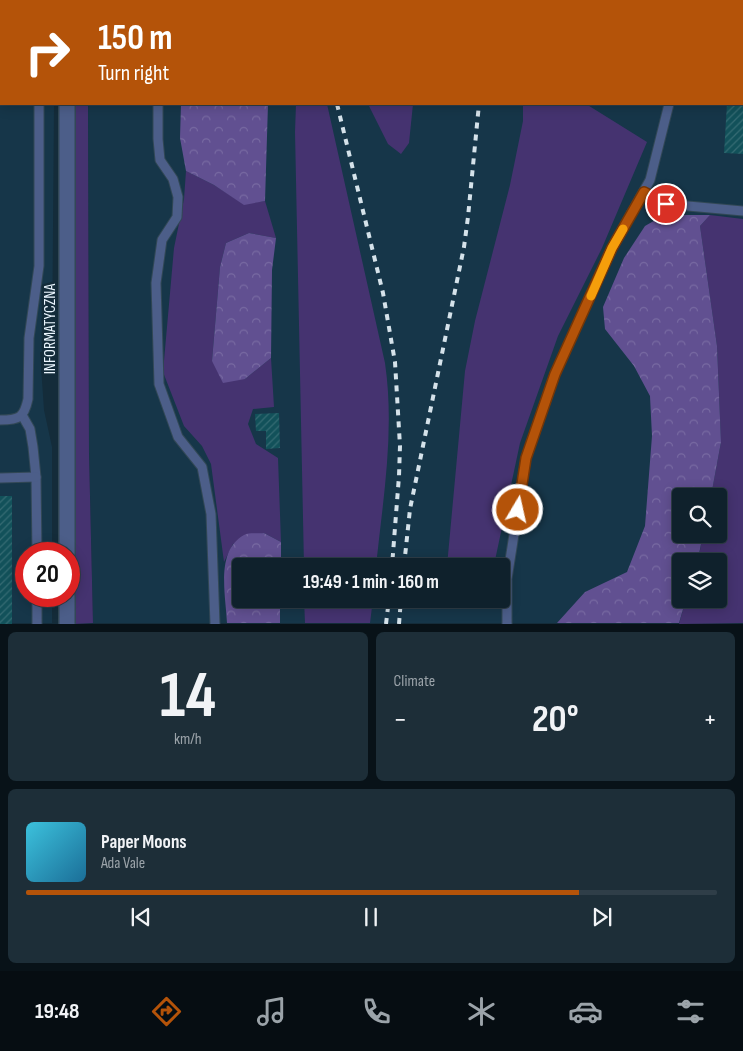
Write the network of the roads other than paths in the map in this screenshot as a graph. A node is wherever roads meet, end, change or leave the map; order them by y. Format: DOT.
graph roads {
  1 [pos="39,105"];
  2 [pos="67,105"];
  3 [pos="158,105"];
  4 [pos="669,105"];
  5 [pos="644,192"];
  6 [pos="743,211"];
  7 [pos="22,415"];
  8 [pos="0,420"];
  9 [pos="0,478"];
  10 [pos="36,478"];
  11 [pos="37,542"];
  12 [pos="67,542"];
  13 [pos="37,607"];
  14 [pos="67,607"];
  15 [pos="38,624"];
  16 [pos="67,624"];
  17 [pos="215,624"];
  18 [pos="507,624"];
  1 -- 7 [label="lane"];
  2 -- 12 [label="street, INFORMATYCZNA"];
  3 -- 17 [label="lane"];
  4 -- 5 [label="lane"];
  5 -- 6 [label="lane"];
  5 -- 18 [label="lane"];
  7 -- 8 [label="lane"];
  7 -- 10 [label="lane"];
  9 -- 10 [label="lane"];
  10 -- 11 [label="lane"];
  13 -- 15 [label="lane"];
  14 -- 16 [label="street"];
}
